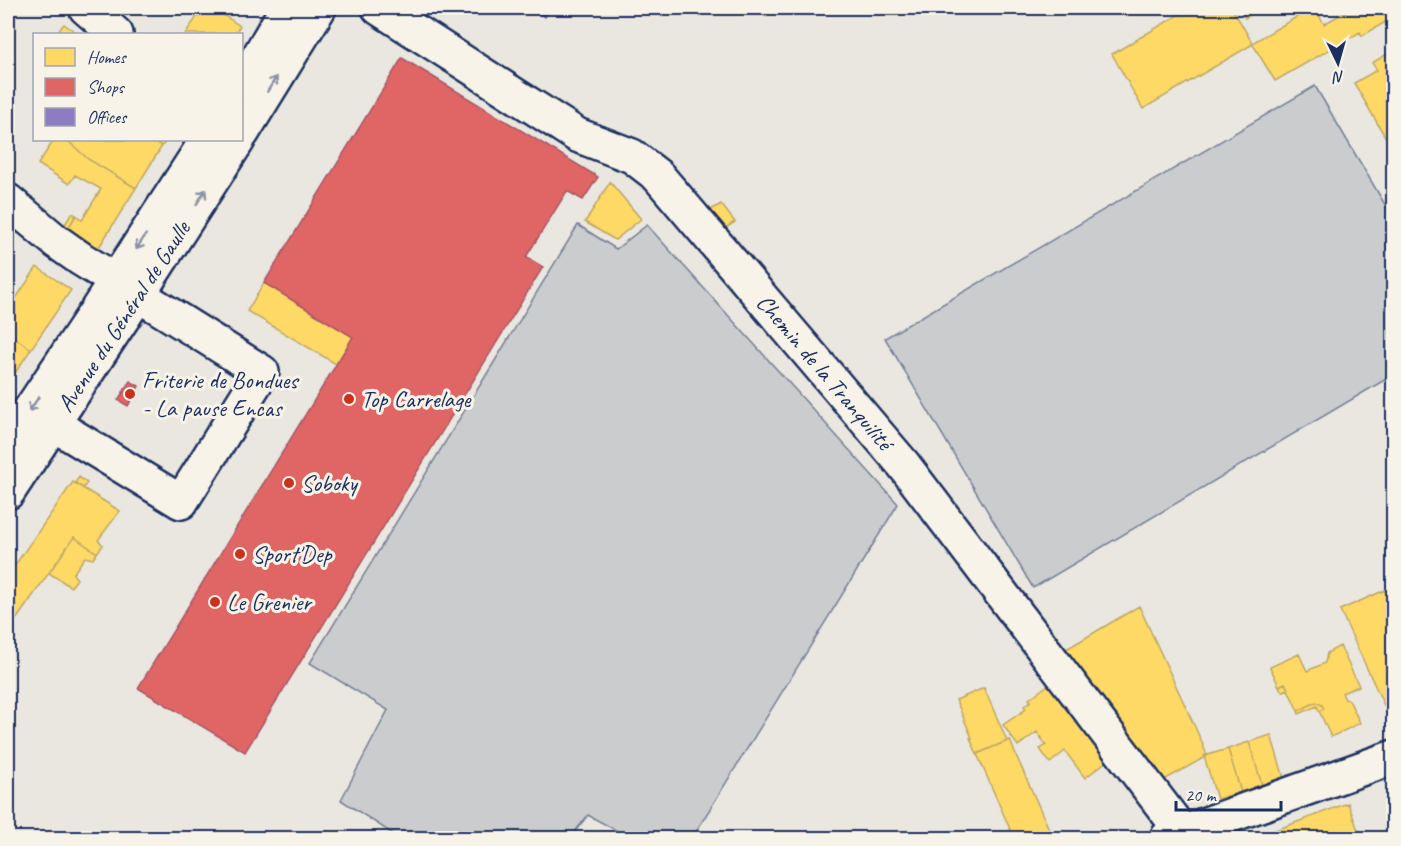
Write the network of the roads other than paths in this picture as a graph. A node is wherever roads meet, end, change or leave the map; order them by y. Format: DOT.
graph roads {
  1 [pos="86,8"];
  2 [pos="287,8"];
  3 [pos="319,8"];
  4 [pos="379,8"];
  5 [pos="115,33"];
  6 [pos="243,83"];
  7 [pos="243,132"];
  8 [pos="206,141"];
  9 [pos="237,141"];
  10 [pos="8,201"];
  11 [pos="127,288"];
  12 [pos="52,424"];
  13 [pos="8,443"];
  14 [pos="8,492"];
  15 [pos="1394,757"];
  16 [pos="1175,836"];
  1 -- 5 [label="street"];
  2 -- 6 [label="street"];
  7 -- 3 [label="street, one-way"];
  4 -- 16 [label="street, Chemin de la Tranquilité"];
  8 -- 11 [label="street, Avenue du Général de Gaulle, one-way"];
  11 -- 9 [label="street, Avenue du Général de Gaulle, one-way"];
  10 -- 11 [label="street"];
  11 -- 12 [label="street, Avenue du Général de Gaulle"];
  11 -- 12 [label="street"];
  11 -- 13 [label="street, Avenue du Général de Gaulle, one-way"];
  12 -- 14 [label="street, Avenue du Général de Gaulle"];
  15 -- 16 [label="street"];
}
